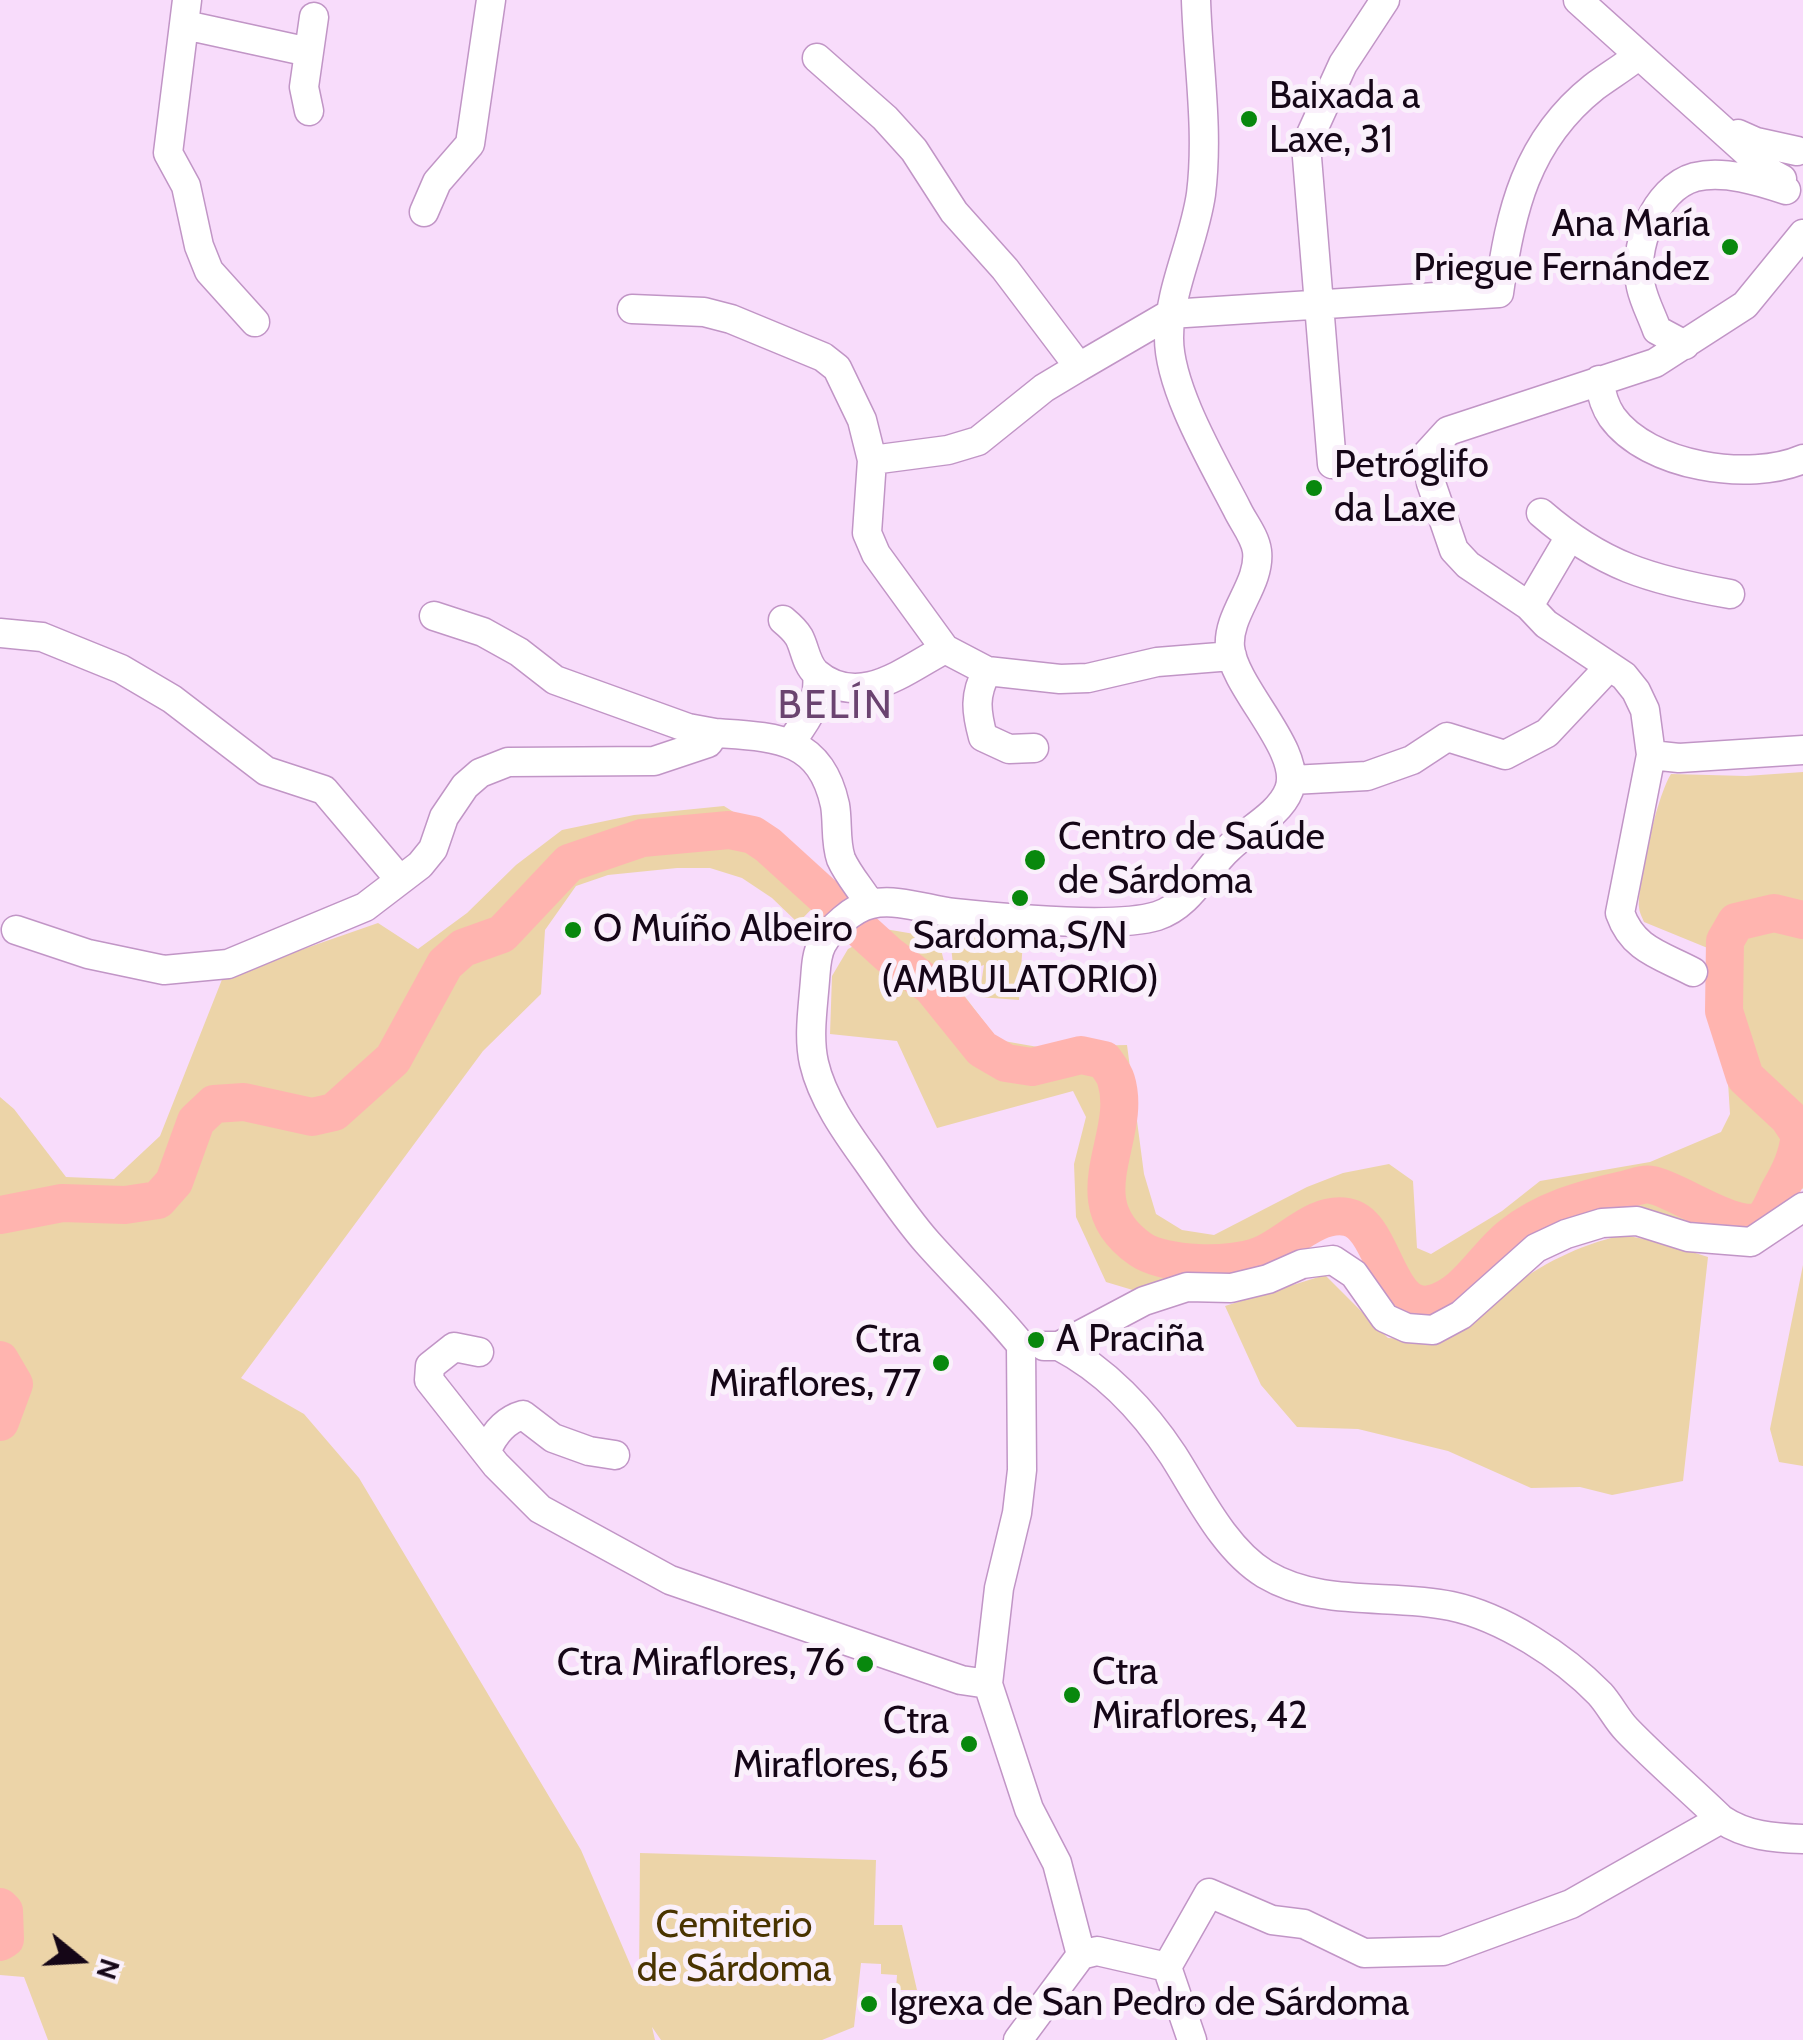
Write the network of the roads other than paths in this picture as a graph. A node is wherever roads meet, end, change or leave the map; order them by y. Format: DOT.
graph roads {
  1 [pos="491,0"];
  2 [pos="1196,0"];
  3 [pos="1385,0"];
  4 [pos="1578,0"];
  5 [pos="186,12"];
  6 [pos="314,16"];
  7 [pos="309,52"];
  8 [pos="1639,55"];
  9 [pos="817,58"];
  10 [pos="309,110"];
  11 [pos="1723,127"];
  12 [pos="1800,150"];
  13 [pos="1792,192"];
  14 [pos="424,212"];
  15 [pos="1800,237"];
  16 [pos="1318,305"];
  17 [pos="632,309"];
  18 [pos="1170,314"];
  19 [pos="256,322"];
  20 [pos="1685,345"];
  21 [pos="1078,367"];
  22 [pos="1599,380"];
  23 [pos="1803,458"];
  24 [pos="872,460"];
  25 [pos="1332,464"];
  26 [pos="1540,513"];
  27 [pos="1569,538"];
  28 [pos="1730,594"];
  29 [pos="1529,606"];
  30 [pos="434,616"];
  31 [pos="783,620"];
  32 [pos="0,633"];
  33 [pos="945,649"];
  34 [pos="1232,656"];
  35 [pos="1609,667"];
  36 [pos="987,670"];
  37 [pos="817,674"];
  38 [pos="716,733"];
  39 [pos="792,742"];
  40 [pos="1034,748"];
  41 [pos="1803,750"];
  42 [pos="1650,755"];
  43 [pos="1292,780"];
  44 [pos="400,880"];
  45 [pos="866,906"];
  46 [pos="16,930"];
  47 [pos="1694,972"];
  48 [pos="1803,1207"];
  49 [pos="1021,1345"];
  50 [pos="1058,1346"];
  51 [pos="479,1352"];
  52 [pos="487,1450"];
  53 [pos="615,1455"];
  54 [pos="988,1684"];
  55 [pos="1722,1819"];
  56 [pos="1803,1839"];
  57 [pos="1081,1955"];
  58 [pos="1167,1967"];
  59 [pos="1018,2040"];
  60 [pos="1192,2040"];
  1 -- 14 [label="street"];
  2 -- 18 [label="street"];
  3 -- 16 [label="street"];
  4 -- 8 [label="street"];
  5 -- 7 [label="street"];
  5 -- 19 [label="street"];
  6 -- 7 [label="street"];
  7 -- 10 [label="street"];
  8 -- 11 [label="street"];
  8 -- 16 [label="street"];
  9 -- 21 [label="street"];
  11 -- 12 [label="street"];
  11 -- 13 [label="street"];
  12 -- 13 [label="street"];
  13 -- 15 [label="street"];
  13 -- 20 [label="street"];
  15 -- 20 [label="street"];
  16 -- 18 [label="street"];
  16 -- 25 [label="street"];
  17 -- 24 [label="street"];
  18 -- 21 [label="street"];
  18 -- 34 [label="street"];
  20 -- 22 [label="street"];
  21 -- 24 [label="street"];
  22 -- 23 [label="street"];
  22 -- 29 [label="street"];
  24 -- 33 [label="street"];
  26 -- 27 [label="street"];
  27 -- 28 [label="street"];
  27 -- 29 [label="street"];
  29 -- 35 [label="street"];
  30 -- 38 [label="street"];
  31 -- 37 [label="street"];
  32 -- 44 [label="street"];
  33 -- 36 [label="street"];
  33 -- 37 [label="street"];
  34 -- 36 [label="street"];
  34 -- 43 [label="street"];
  35 -- 42 [label="street"];
  35 -- 43 [label="street"];
  36 -- 40 [label="street"];
  37 -- 39 [label="street"];
  38 -- 39 [label="street"];
  38 -- 44 [label="street"];
  39 -- 45 [label="street"];
  41 -- 42 [label="street"];
  42 -- 47 [label="street"];
  43 -- 45 [label="street"];
  44 -- 46 [label="street"];
  45 -- 49 [label="street"];
  48 -- 50 [label="street"];
  49 -- 50 [label="street"];
  49 -- 54 [label="street"];
  50 -- 55 [label="street"];
  51 -- 52 [label="street"];
  52 -- 53 [label="street"];
  52 -- 54 [label="street"];
  54 -- 57 [label="street"];
  55 -- 56 [label="street"];
  55 -- 58 [label="street"];
  57 -- 58 [label="street"];
  57 -- 59 [label="street"];
  58 -- 60 [label="street"];
}
